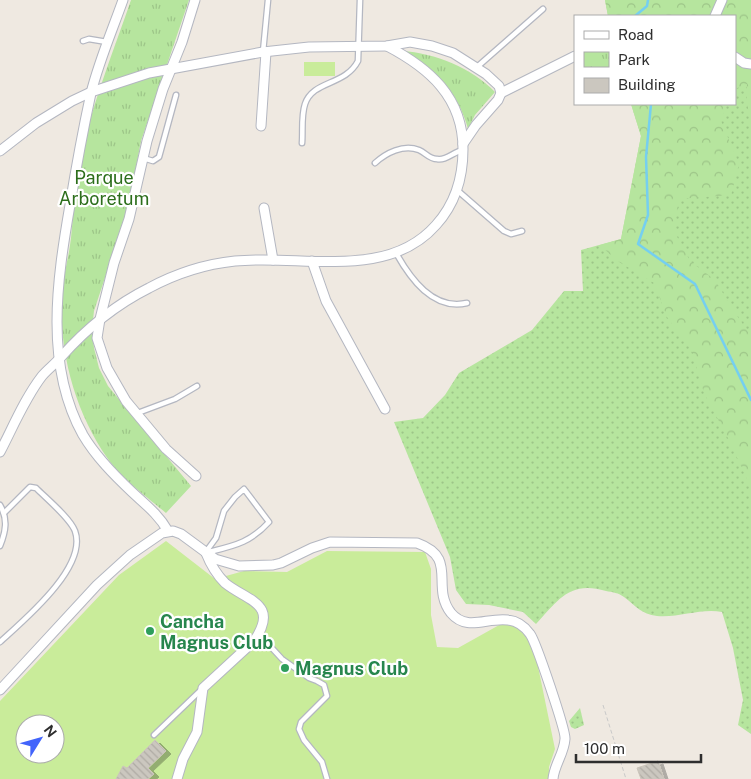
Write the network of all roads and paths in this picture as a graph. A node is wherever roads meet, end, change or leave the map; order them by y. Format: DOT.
graph roads {
  1 [pos="123,0"];
  2 [pos="195,0"];
  3 [pos="268,0"];
  4 [pos="360,0"];
  5 [pos="722,0"];
  6 [pos="543,10"];
  7 [pos="715,15"];
  8 [pos="83,41"];
  9 [pos="107,42"];
  10 [pos="358,46"];
  11 [pos="387,46"];
  12 [pos="264,52"];
  13 [pos="574,56"];
  14 [pos="736,58"];
  15 [pos="751,64"];
  16 [pos="477,67"];
  17 [pos="172,69"];
  18 [pos="92,92"];
  19 [pos="501,93"];
  20 [pos="176,95"];
  21 [pos="261,126"];
  22 [pos="302,143"];
  23 [pos="463,147"];
  24 [pos="0,151"];
  25 [pos="143,158"];
  26 [pos="375,163"];
  27 [pos="458,190"];
  28 [pos="264,208"];
  29 [pos="522,231"];
  30 [pos="396,253"];
  31 [pos="273,260"];
  32 [pos="312,261"];
  33 [pos="466,302"];
  34 [pos="100,319"];
  35 [pos="59,359"];
  36 [pos="197,386"];
  37 [pos="385,409"];
  38 [pos="135,414"];
  39 [pos="0,452"];
  40 [pos="196,476"];
  41 [pos="0,505"];
  42 [pos="4,513"];
  43 [pos="168,531"];
  44 [pos="0,546"];
  45 [pos="206,553"];
  46 [pos="259,634"];
  47 [pos="0,642"];
  48 [pos="203,688"];
  49 [pos="0,690"];
  50 [pos="603,705"];
  51 [pos="154,735"];
  52 [pos="177,779"];
  53 [pos="327,779"];
  54 [pos="553,779"];
  55 [pos="626,779"];
  1 -- 9 [label="street"];
  2 -- 17 [label="street"];
  3 -- 12 [label="lane"];
  4 -- 10 [label="lane"];
  5 -- 7 [label="street"];
  6 -- 16 [label="lane"];
  8 -- 9 [label="lane"];
  9 -- 18 [label="street"];
  10 -- 11 [label="street"];
  10 -- 12 [label="street"];
  10 -- 22 [label="lane"];
  11 -- 16 [label="street"];
  11 -- 23 [label="street"];
  12 -- 17 [label="street"];
  12 -- 21 [label="street"];
  13 -- 19 [label="street"];
  14 -- 15 [label="street"];
  16 -- 19 [label="street"];
  17 -- 18 [label="street"];
  17 -- 25 [label="street"];
  18 -- 24 [label="street"];
  18 -- 35 [label="street"];
  19 -- 23 [label="street"];
  20 -- 25 [label="lane"];
  23 -- 26 [label="lane"];
  23 -- 27 [label="street"];
  25 -- 34 [label="street"];
  27 -- 29 [label="lane"];
  27 -- 30 [label="street"];
  28 -- 31 [label="street"];
  30 -- 32 [label="street"];
  30 -- 33 [label="lane"];
  31 -- 32 [label="street"];
  31 -- 34 [label="street"];
  32 -- 37 [label="street"];
  34 -- 35 [label="street"];
  34 -- 38 [label="street"];
  35 -- 39 [label="street"];
  35 -- 43 [label="street"];
  36 -- 38 [label="lane"];
  38 -- 40 [label="street"];
  41 -- 42 [label="lane"];
  42 -- 44 [label="lane"];
  42 -- 47 [label="lane"];
  43 -- 45 [label="street"];
  43 -- 49 [label="street"];
  45 -- 45 [label="lane"];
  45 -- 46 [label="street"];
  45 -- 54 [label="street"];
  46 -- 48 [label="street"];
  46 -- 53 [label="lane"];
  48 -- 51 [label="lane"];
  48 -- 52 [label="street"];
  50 -- 55 [label="path"];
}
